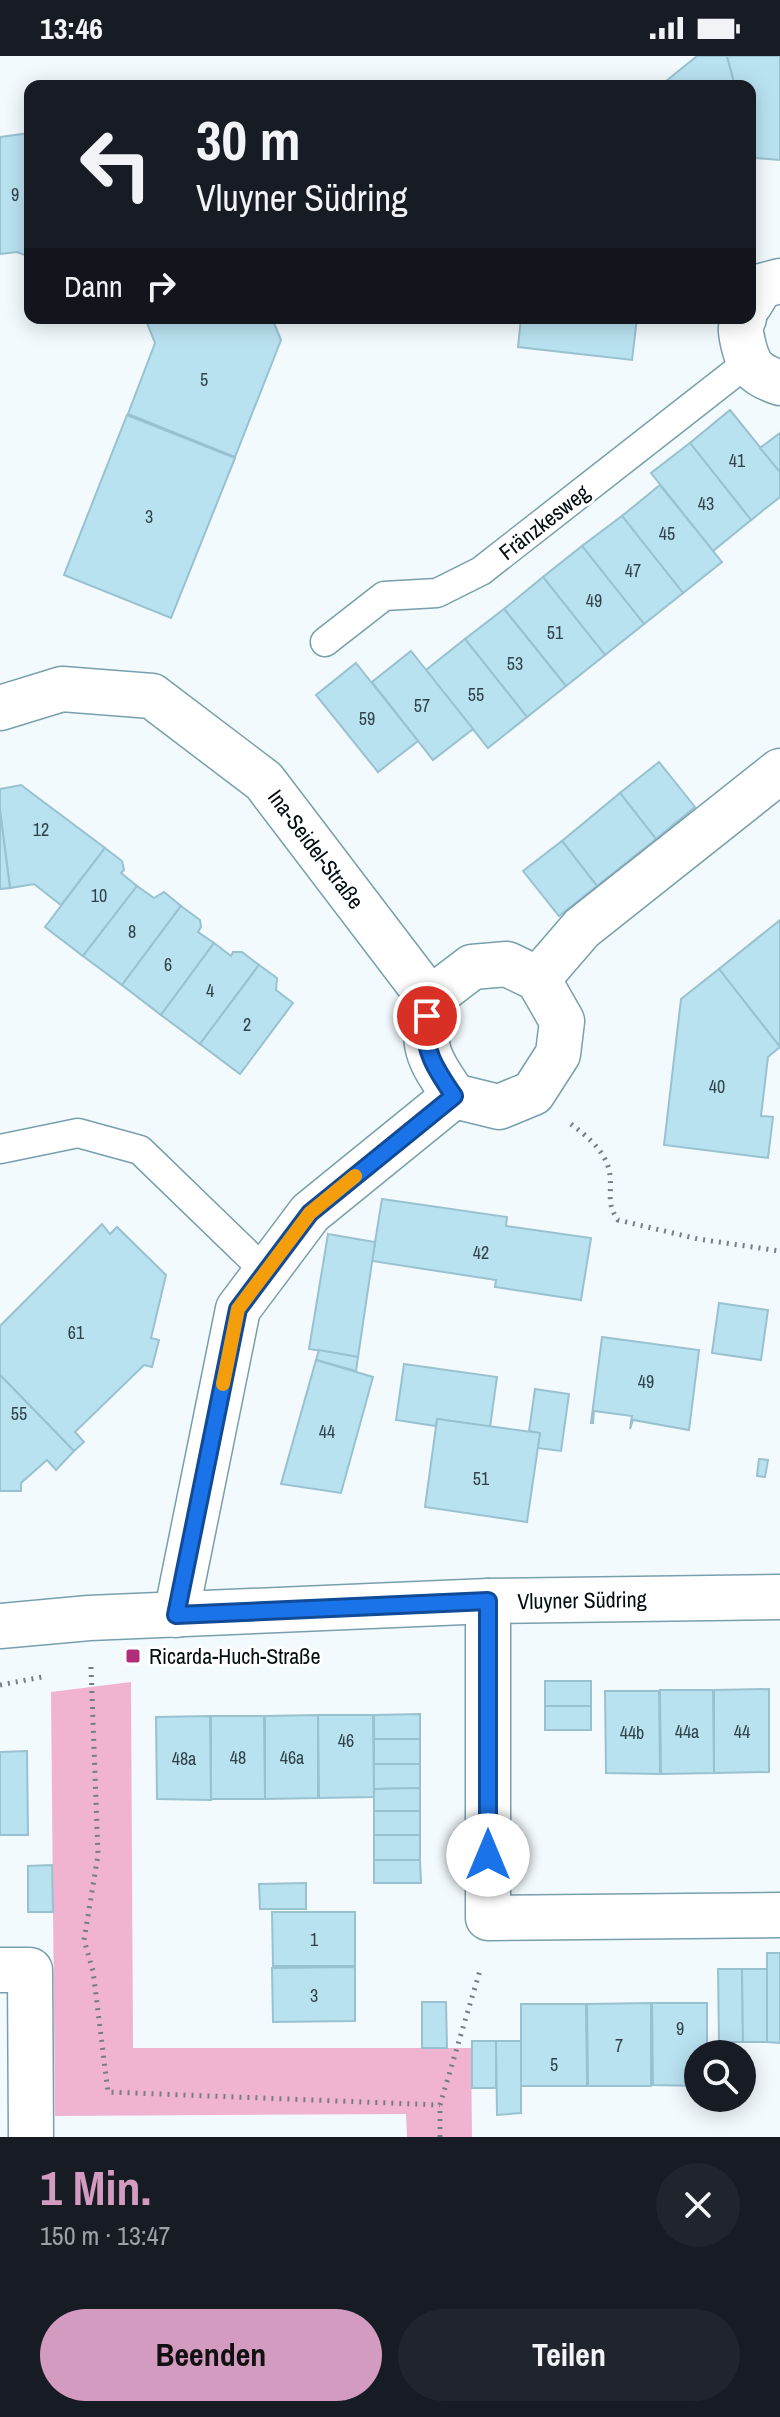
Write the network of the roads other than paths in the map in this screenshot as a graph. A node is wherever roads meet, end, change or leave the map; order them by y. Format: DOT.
graph roads {
  1 [pos="780,281"];
  2 [pos="756,294"];
  3 [pos="741,324"];
  4 [pos="764,373"];
  5 [pos="325,642"];
  6 [pos="0,708"];
  7 [pos="780,771"];
  8 [pos="538,979"];
  9 [pos="430,999"];
  10 [pos="454,1096"];
  11 [pos="0,1149"];
  12 [pos="266,1272"];
  13 [pos="780,1597"];
  14 [pos="488,1601"];
  15 [pos="176,1615"];
  16 [pos="0,1626"];
  17 [pos="780,1915"];
  18 [pos="0,1970"];
  19 [pos="31,2137"];
  1 -- 2 [label="street"];
  3 -- 4 [label="street, Fränzkesweg"];
  4 -- 5 [label="lane, Fränzkesweg"];
  6 -- 9 [label="street, Ina-Seidel-Straße"];
  7 -- 8 [label="street"];
  8 -- 9 [label="street"];
  8 -- 10 [label="street"];
  9 -- 10 [label="street"];
  10 -- 12 [label="street"];
  11 -- 12 [label="lane"];
  12 -- 15 [label="street"];
  13 -- 14 [label="street, Vluyner Südring"];
  14 -- 15 [label="street, Vluyner Südring"];
  14 -- 17 [label="street"];
  15 -- 16 [label="street, Vluyner Südring"];
  18 -- 19 [label="street"];
}
